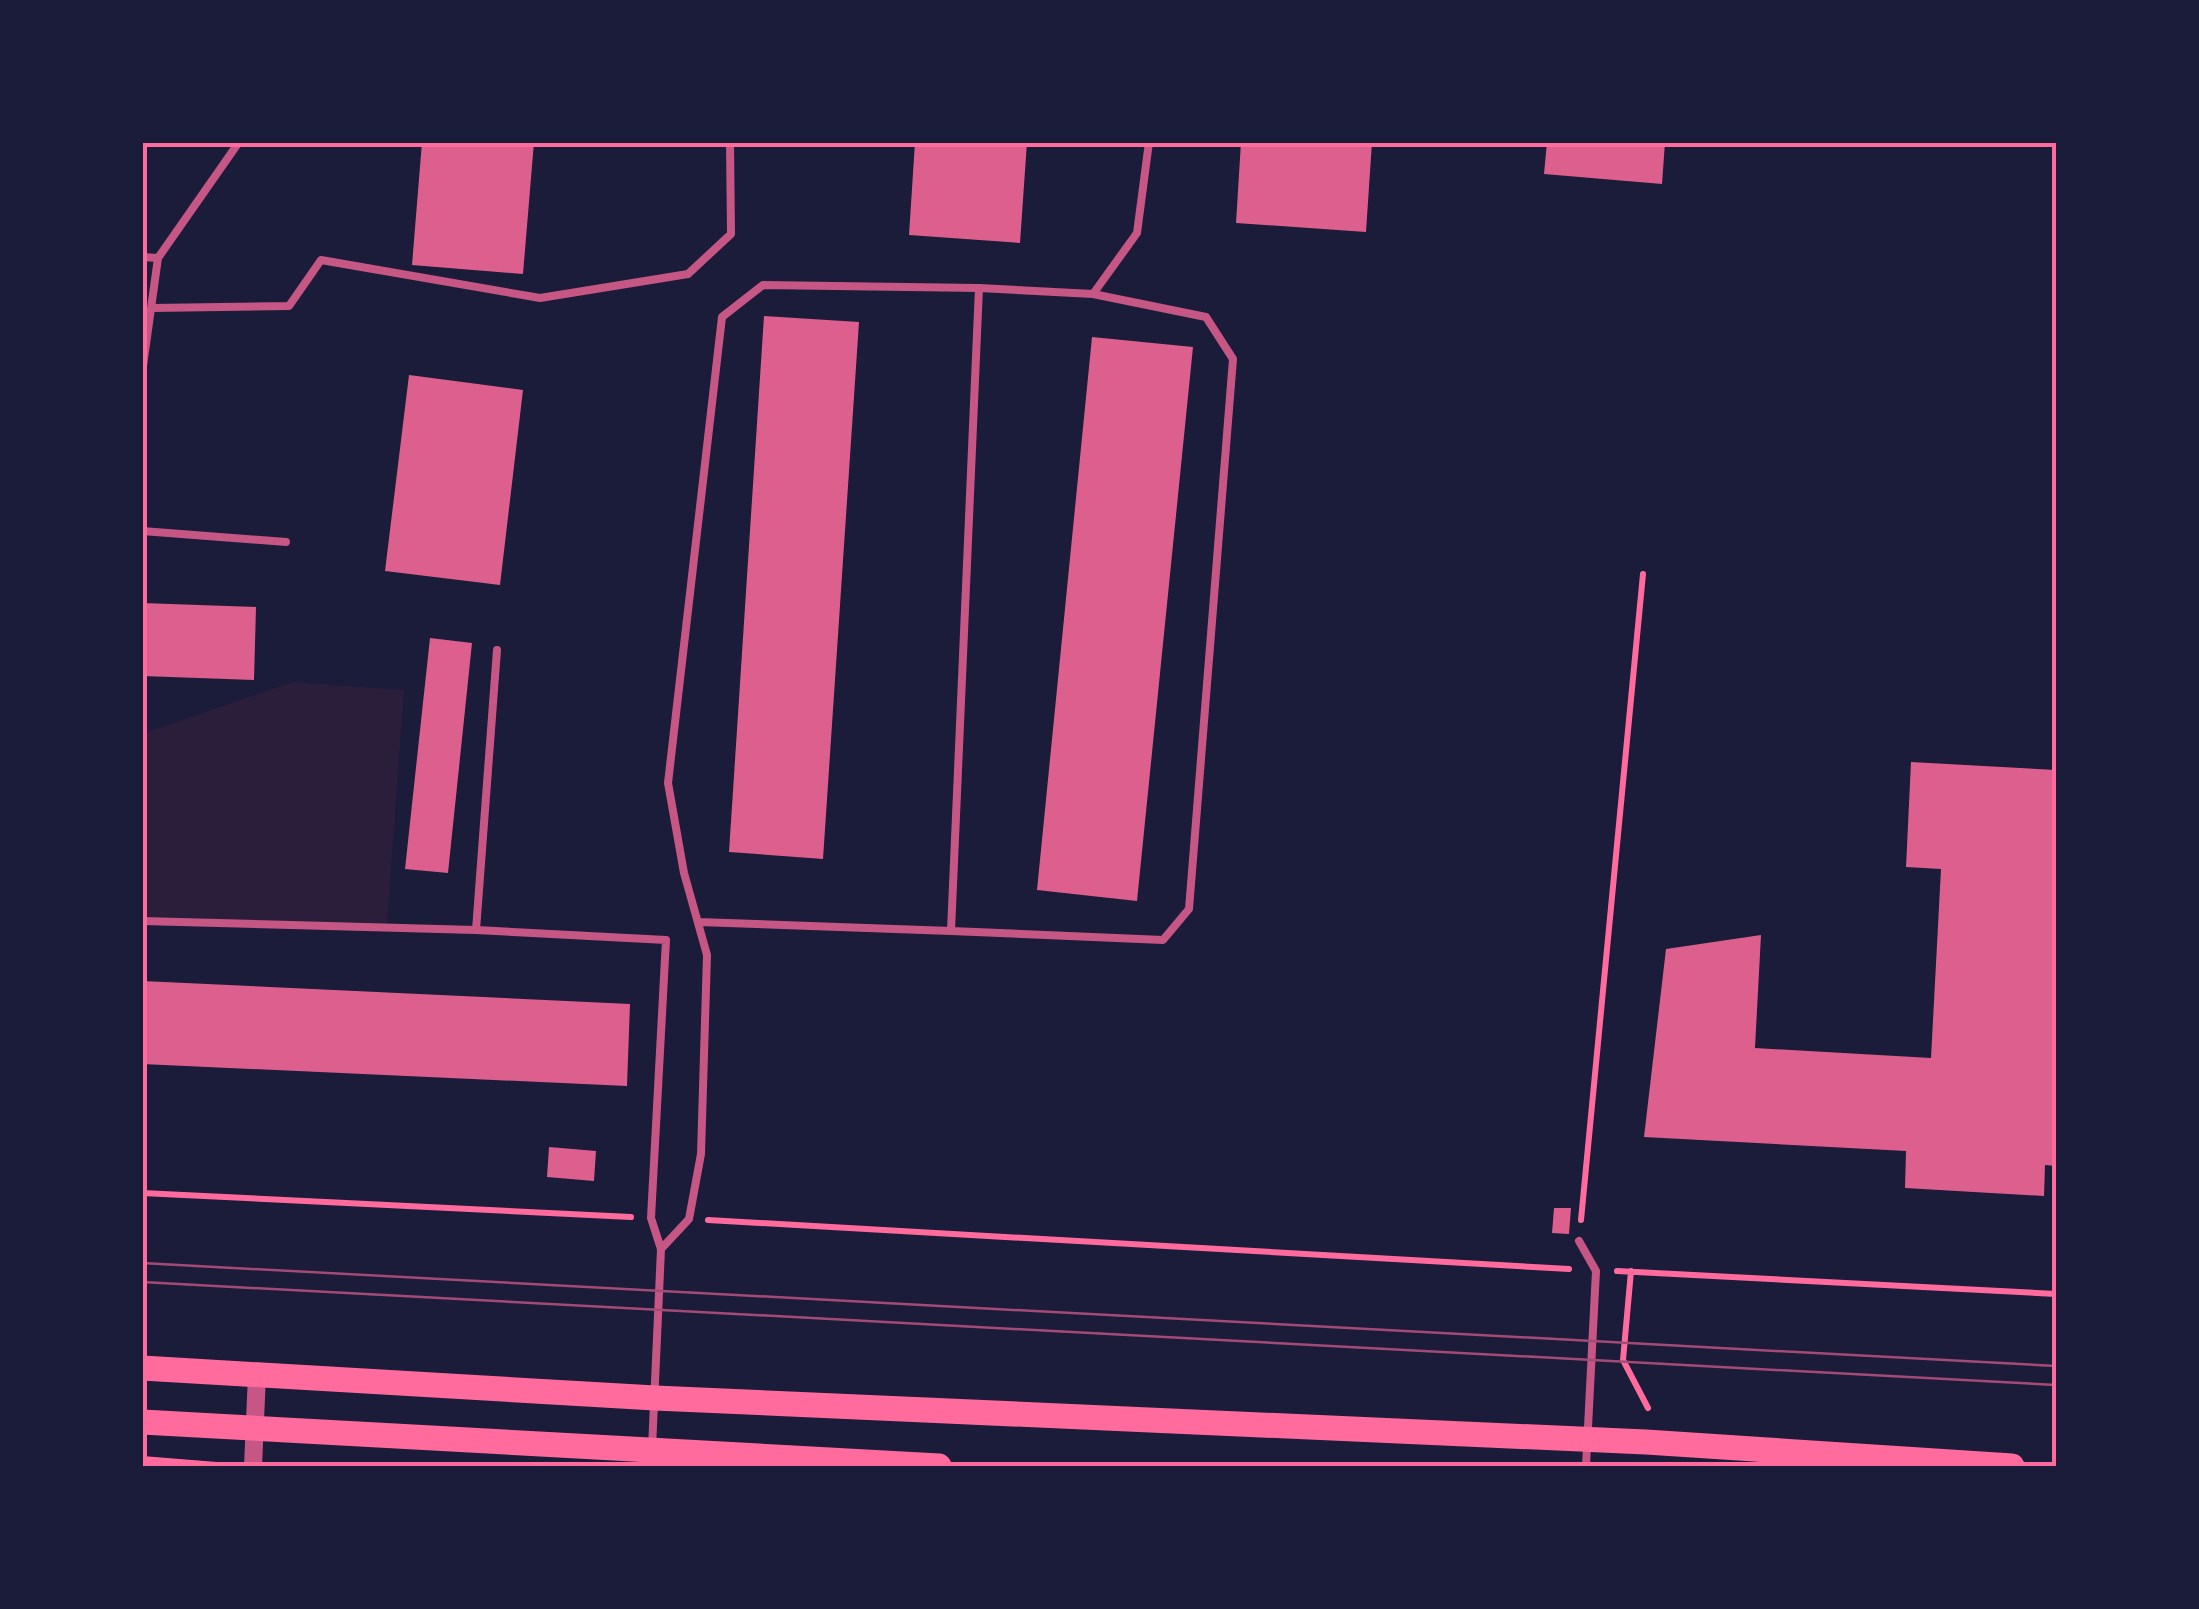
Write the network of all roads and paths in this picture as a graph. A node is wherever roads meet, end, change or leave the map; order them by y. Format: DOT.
graph roads {
  1 [pos="240,142"];
  2 [pos="730,142"];
  3 [pos="1150,142"];
  4 [pos="142,257"];
  5 [pos="158,258"];
  6 [pos="979,288"];
  7 [pos="1093,294"];
  8 [pos="151,308"];
  9 [pos="142,373"];
  10 [pos="142,531"];
  11 [pos="286,542"];
  12 [pos="1642,574"];
  13 [pos="498,650"];
  14 [pos="142,921"];
  15 [pos="698,922"];
  16 [pos="476,930"];
  17 [pos="951,931"];
  18 [pos="142,1193"];
  19 [pos="651,1218"];
  20 [pos="688,1219"];
  21 [pos="1579,1242"];
  22 [pos="661,1248"];
  23 [pos="1596,1271"];
  24 [pos="1631,1271"];
  25 [pos="2056,1294"];
  26 [pos="142,1368"];
  27 [pos="256,1375"];
  28 [pos="655,1398"];
  29 [pos="1648,1408"];
  30 [pos="142,1422"];
  31 [pos="254,1429"];
  32 [pos="1588,1439"];
  33 [pos="652,1452"];
  34 [pos="142,1459"];
  35 [pos="230,1466"];
  36 [pos="252,1466"];
  37 [pos="939,1466"];
  38 [pos="1586,1466"];
  39 [pos="2012,1466"];
  1 -- 5 [label="lane"];
  2 -- 8 [label="lane"];
  3 -- 7 [label="lane"];
  4 -- 5 [label="lane"];
  5 -- 8 [label="lane"];
  6 -- 7 [label="lane"];
  6 -- 15 [label="lane"];
  6 -- 17 [label="lane"];
  7 -- 17 [label="lane"];
  8 -- 9 [label="lane"];
  10 -- 11 [label="lane"];
  12 -- 21 [label="path"];
  13 -- 16 [label="lane"];
  14 -- 16 [label="lane"];
  15 -- 17 [label="lane"];
  15 -- 20 [label="lane"];
  16 -- 19 [label="lane"];
  18 -- 19 [label="path"];
  19 -- 22 [label="lane"];
  20 -- 22 [label="lane"];
  20 -- 23 [label="path"];
  21 -- 23 [label="lane"];
  22 -- 28 [label="lane"];
  23 -- 24 [label="path"];
  23 -- 32 [label="lane"];
  24 -- 25 [label="path"];
  24 -- 29 [label="path"];
  26 -- 27 [label="main road"];
  27 -- 28 [label="main road"];
  27 -- 31 [label="street"];
  28 -- 32 [label="main road"];
  28 -- 33 [label="lane"];
  30 -- 31 [label="main road"];
  31 -- 33 [label="main road"];
  31 -- 36 [label="street"];
  32 -- 38 [label="lane"];
  32 -- 39 [label="main road"];
  33 -- 37 [label="main road"];
  34 -- 35 [label="path"];
}
